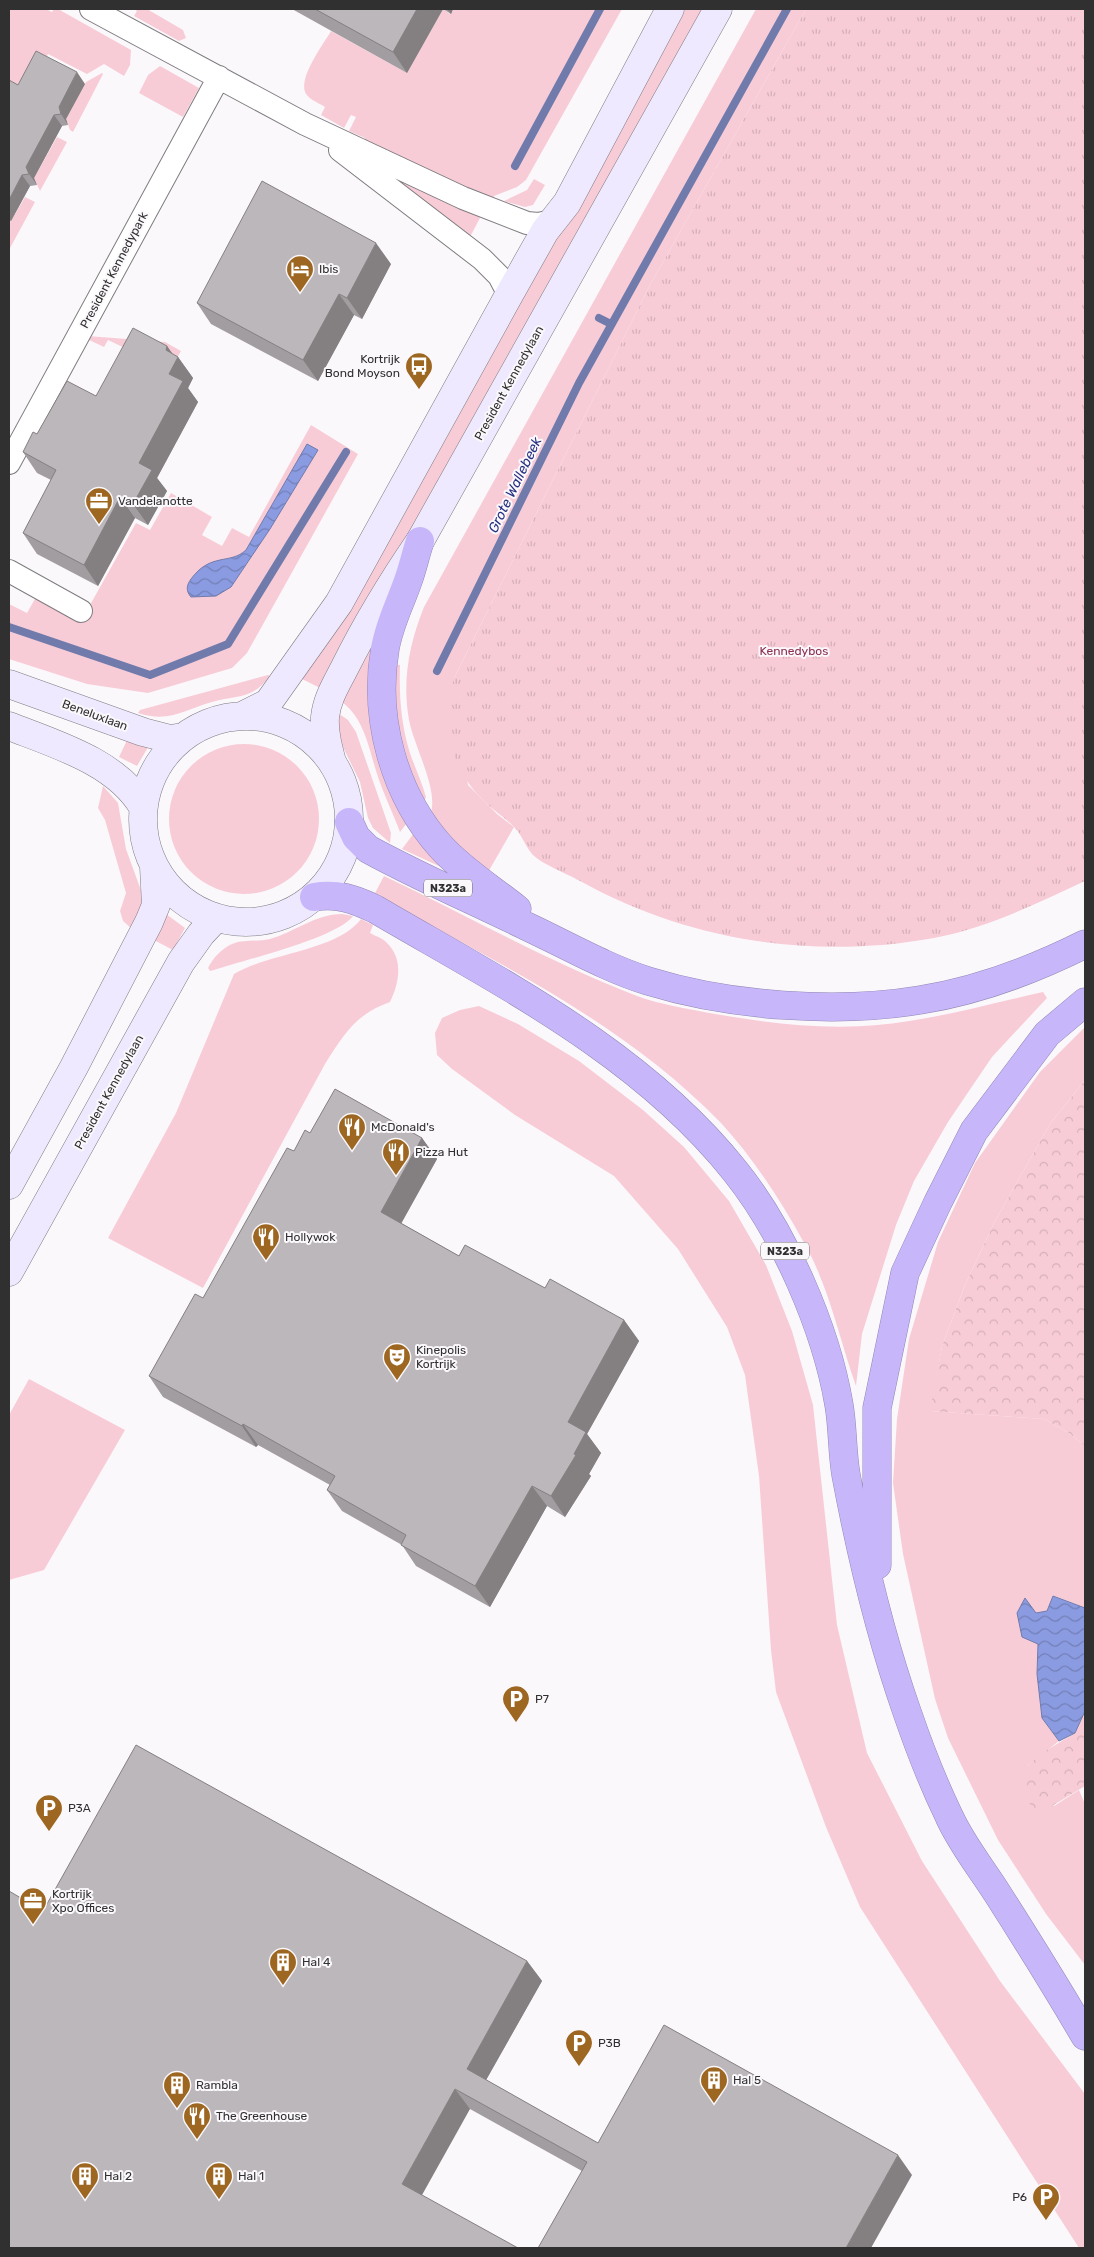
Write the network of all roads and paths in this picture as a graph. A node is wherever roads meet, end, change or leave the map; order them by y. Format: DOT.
graph roads {
  1 [pos="91,9"];
  2 [pos="670,9"];
  3 [pos="718,9"];
  4 [pos="219,77"];
  5 [pos="305,124"];
  6 [pos="553,221"];
  7 [pos="509,295"];
  8 [pos="9,463"];
  9 [pos="420,541"];
  10 [pos="9,571"];
  11 [pos="81,611"];
  12 [pos="9,684"];
  13 [pos="242,716"];
  14 [pos="9,726"];
  15 [pos="183,737"];
  16 [pos="332,762"];
  17 [pos="143,807"];
  18 [pos="349,822"];
  19 [pos="154,867"];
  20 [pos="314,897"];
  21 [pos="216,918"];
  22 [pos="558,941"];
  23 [pos="1085,944"];
  24 [pos="1085,1002"];
  25 [pos="9,1185"];
  26 [pos="9,1272"];
  27 [pos="877,1616"];
  28 [pos="1046,1970"];
  29 [pos="1085,2008"];
  30 [pos="1085,2036"];
  1 -- 4 [label="street"];
  2 -- 6 [label="main road"];
  3 -- 9 [label="main road, President Kennedylaan"];
  4 -- 5 [label="street"];
  4 -- 8 [label="street, President Kennedypark"];
  5 -- 6 [label="street"];
  5 -- 7 [label="street"];
  6 -- 7 [label="main road"];
  7 -- 13 [label="main road"];
  9 -- 16 [label="main road, President Kennedylaan"];
  9 -- 22 [label="highway"];
  10 -- 11 [label="street"];
  12 -- 15 [label="main road, Beneluxlaan"];
  13 -- 15 [label="main road"];
  13 -- 16 [label="main road"];
  14 -- 17 [label="main road"];
  15 -- 17 [label="main road"];
  16 -- 18 [label="main road"];
  17 -- 19 [label="main road"];
  18 -- 20 [label="main road"];
  18 -- 22 [label="highway, N323a"];
  19 -- 21 [label="main road"];
  19 -- 25 [label="main road"];
  20 -- 21 [label="main road"];
  20 -- 27 [label="highway, N323a"];
  21 -- 26 [label="main road, President Kennedylaan"];
  22 -- 23 [label="highway, N323a"];
  24 -- 27 [label="highway"];
  27 -- 28 [label="highway"];
  28 -- 29 [label="highway"];
  28 -- 30 [label="highway"];
}
